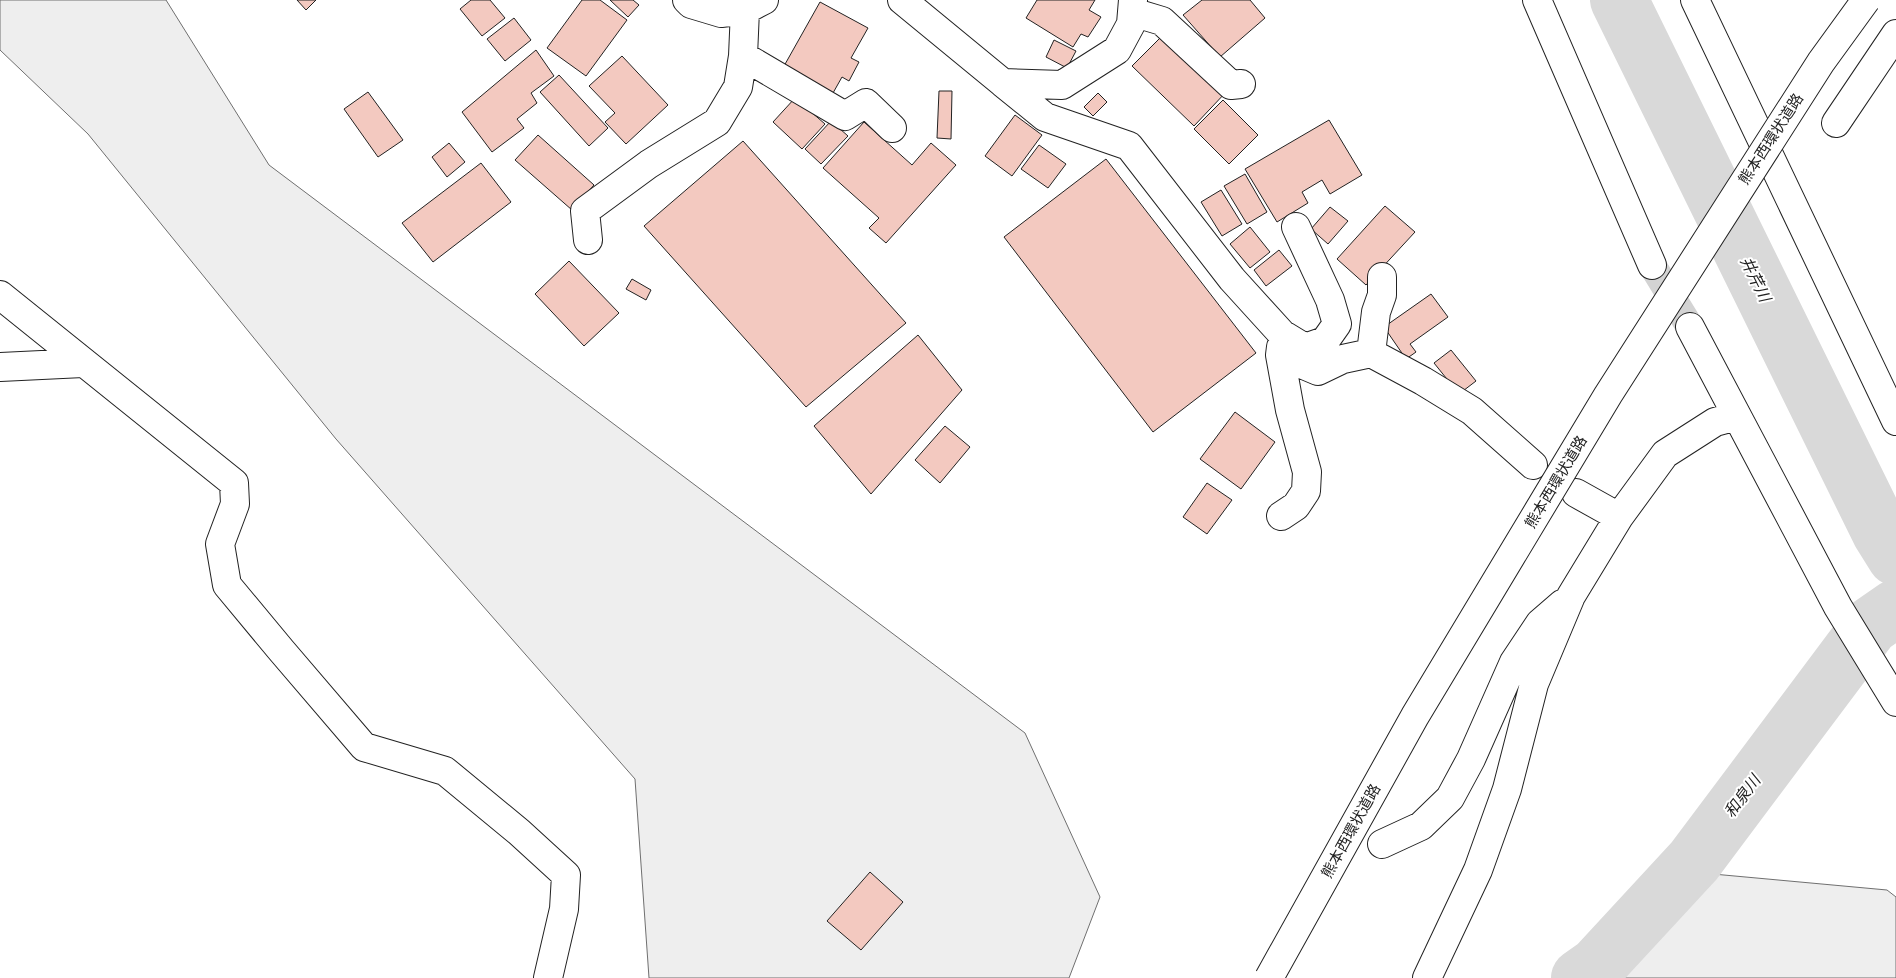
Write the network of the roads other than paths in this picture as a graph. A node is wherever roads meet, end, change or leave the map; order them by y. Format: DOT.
graph roads {
  1 [pos="687,0"];
  2 [pos="902,0"];
  3 [pos="1537,0"];
  4 [pos="1695,0"];
  5 [pos="1866,0"];
  6 [pos="754,5"];
  7 [pos="1133,6"];
  8 [pos="1896,34"];
  9 [pos="744,56"];
  10 [pos="1003,83"];
  11 [pos="1240,84"];
  12 [pos="1836,123"];
  13 [pos="892,128"];
  14 [pos="1296,227"];
  15 [pos="588,240"];
  16 [pos="1652,265"];
  17 [pos="1382,277"];
  18 [pos="0,295"];
  19 [pos="1690,327"];
  20 [pos="1281,345"];
  21 [pos="1371,353"];
  22 [pos="83,363"];
  23 [pos="0,367"];
  24 [pos="1894,410"];
  25 [pos="1737,416"];
  26 [pos="1533,465"];
  27 [pos="1576,493"];
  28 [pos="1281,516"];
  29 [pos="1619,518"];
  30 [pos="1571,596"];
  31 [pos="1896,702"];
  32 [pos="1382,844"];
  33 [pos="548,978"];
  34 [pos="1269,978"];
  35 [pos="1426,978"];
  1 -- 6 [label="main road"];
  2 -- 10 [label="main road"];
  3 -- 16 [label="main road"];
  4 -- 24 [label="main road"];
  5 -- 34 [label="main road, 熊本西環状道路, bridge"];
  6 -- 9 [label="main road"];
  7 -- 10 [label="main road"];
  7 -- 11 [label="main road"];
  8 -- 12 [label="main road"];
  9 -- 13 [label="main road"];
  9 -- 15 [label="main road"];
  10 -- 20 [label="main road"];
  14 -- 20 [label="main road"];
  17 -- 21 [label="main road"];
  18 -- 22 [label="main road"];
  19 -- 25 [label="main road"];
  20 -- 21 [label="main road"];
  20 -- 28 [label="main road"];
  21 -- 26 [label="main road"];
  22 -- 23 [label="main road"];
  22 -- 33 [label="main road"];
  25 -- 29 [label="main road"];
  25 -- 31 [label="main road"];
  27 -- 29 [label="main road"];
  29 -- 30 [label="main road"];
  30 -- 32 [label="main road"];
  30 -- 35 [label="main road"];
}
